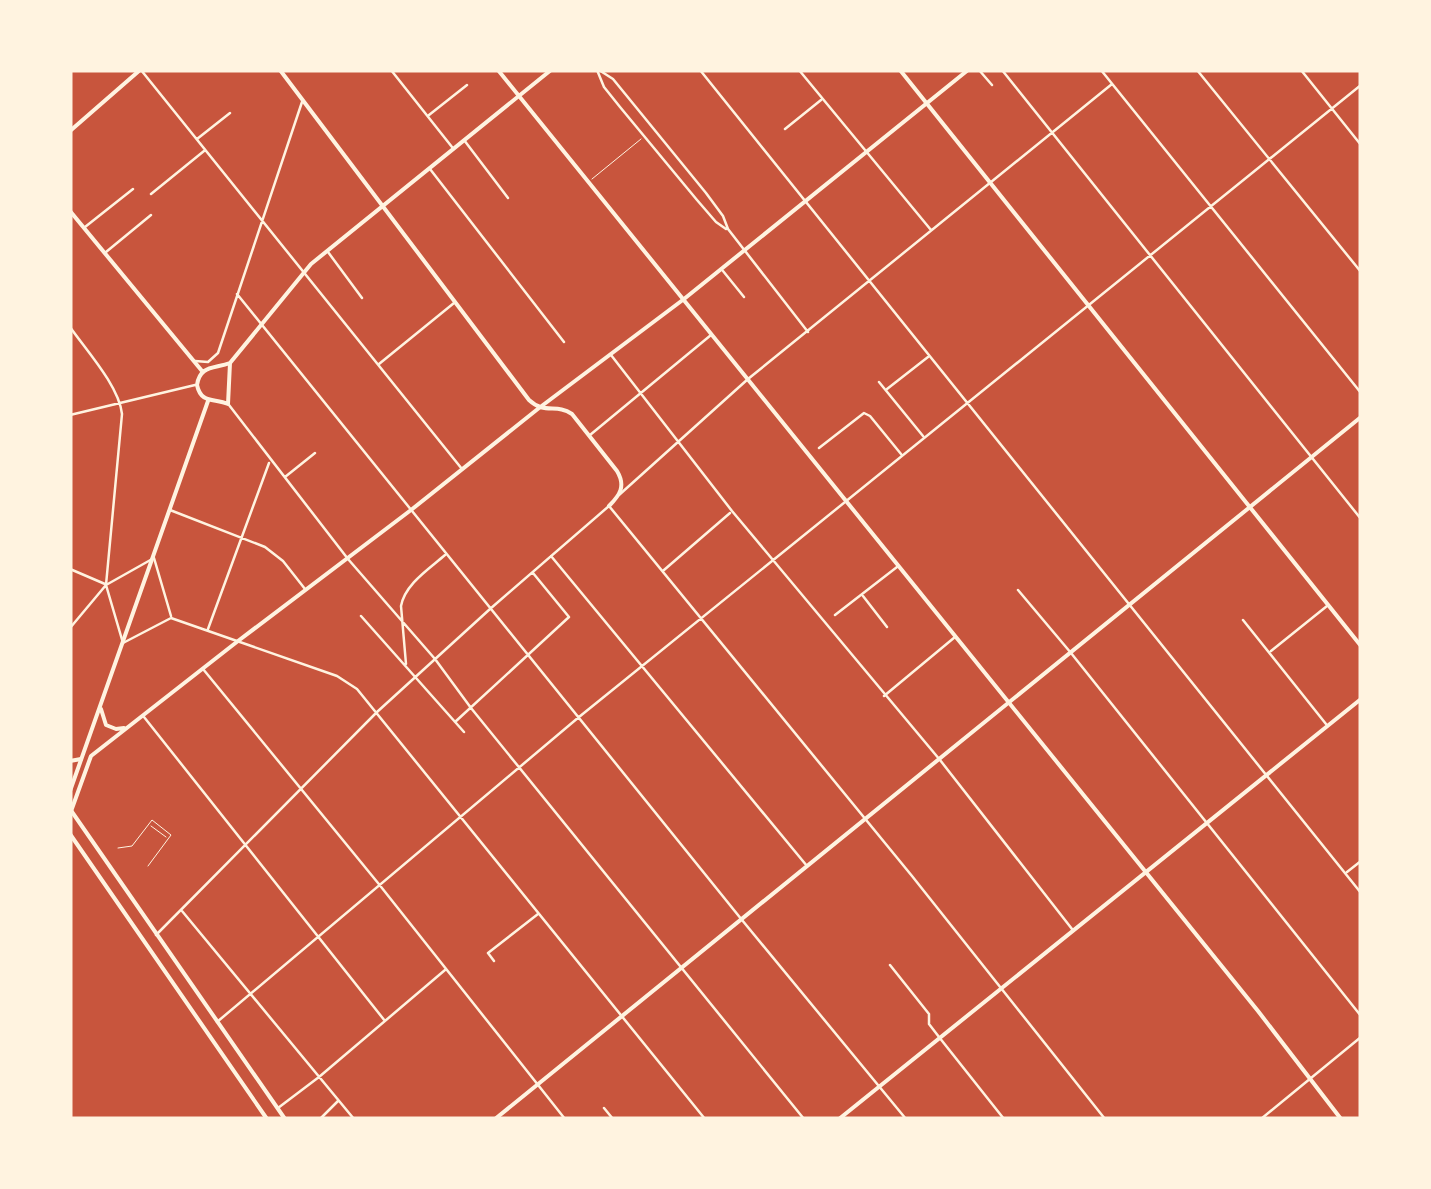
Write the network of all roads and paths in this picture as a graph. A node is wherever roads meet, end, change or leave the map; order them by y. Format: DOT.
graph roads {
  1 [pos="141,70"];
  2 [pos="280,70"];
  3 [pos="391,70"];
  4 [pos="498,70"];
  5 [pos="551,70"];
  6 [pos="598,70"];
  7 [pos="700,70"];
  8 [pos="799,70"];
  9 [pos="900,70"];
  10 [pos="968,70"];
  11 [pos="980,70"];
  12 [pos="1002,70"];
  13 [pos="1101,70"];
  14 [pos="1198,70"];
  15 [pos="1301,70"];
  16 [pos="467,84"];
  17 [pos="1112,84"];
  18 [pos="1361,85"];
  19 [pos="992,86"];
  20 [pos="518,96"];
  21 [pos="629,99"];
  22 [pos="822,99"];
  23 [pos="303,100"];
  24 [pos="927,104"];
  25 [pos="620,107"];
  26 [pos="1332,108"];
  27 [pos="230,113"];
  28 [pos="428,116"];
  29 [pos="784,129"];
  30 [pos="70,131"];
  31 [pos="1051,134"];
  32 [pos="644,136"];
  33 [pos="197,139"];
  34 [pos="464,140"];
  35 [pos="1361,145"];
  36 [pos="453,148"];
  37 [pos="206,150"];
  38 [pos="671,150"];
  39 [pos="866,152"];
  40 [pos="662,158"];
  41 [pos="1270,158"];
  42 [pos="429,168"];
  43 [pos="589,181"];
  44 [pos="990,183"];
  45 [pos="133,189"];
  46 [pos="706,193"];
  47 [pos="151,194"];
  48 [pos="508,198"];
  49 [pos="697,200"];
  50 [pos="806,200"];
  51 [pos="382,205"];
  52 [pos="1210,208"];
  53 [pos="70,211"];
  54 [pos="151,215"];
  55 [pos="263,222"];
  56 [pos="84,228"];
  57 [pos="728,229"];
  58 [pos="931,230"];
  59 [pos="744,250"];
  60 [pos="327,251"];
  61 [pos="104,253"];
  62 [pos="1150,257"];
  63 [pos="721,269"];
  64 [pos="302,272"];
  65 [pos="1361,272"];
  66 [pos="870,282"];
  67 [pos="238,294"];
  68 [pos="744,297"];
  69 [pos="362,298"];
  70 [pos="684,299"];
  71 [pos="454,304"];
  72 [pos="1088,304"];
  73 [pos="261,323"];
  74 [pos="70,327"];
  75 [pos="808,332"];
  76 [pos="712,334"];
  77 [pos="564,342"];
  78 [pos="611,354"];
  79 [pos="930,356"];
  80 [pos="194,361"];
  81 [pos="230,363"];
  82 [pos="378,364"];
  83 [pos="202,372"];
  84 [pos="748,379"];
  85 [pos="879,382"];
  86 [pos="197,385"];
  87 [pos="886,390"];
  88 [pos="640,393"];
  89 [pos="1361,393"];
  90 [pos="208,400"];
  91 [pos="968,402"];
  92 [pos="121,404"];
  93 [pos="228,404"];
  94 [pos="539,408"];
  95 [pos="70,415"];
  96 [pos="1361,417"];
  97 [pos="590,435"];
  98 [pos="924,437"];
  99 [pos="679,442"];
  100 [pos="819,448"];
  101 [pos="315,453"];
  102 [pos="902,455"];
  103 [pos="1312,457"];
  104 [pos="270,460"];
  105 [pos="462,470"];
  106 [pos="283,478"];
  107 [pos="622,480"];
  108 [pos="630,485"];
  109 [pos="620,495"];
  110 [pos="846,500"];
  111 [pos="609,506"];
  112 [pos="1250,507"];
  113 [pos="170,510"];
  114 [pos="411,510"];
  115 [pos="732,511"];
  116 [pos="1361,520"];
  117 [pos="241,538"];
  118 [pos="446,554"];
  119 [pos="551,556"];
  120 [pos="154,558"];
  121 [pos="348,558"];
  122 [pos="772,560"];
  123 [pos="899,566"];
  124 [pos="70,569"];
  125 [pos="662,571"];
  126 [pos="532,572"];
  127 [pos="106,584"];
  128 [pos="306,590"];
  129 [pos="1018,590"];
  130 [pos="862,594"];
  131 [pos="1328,604"];
  132 [pos="1130,605"];
  133 [pos="490,608"];
  134 [pos="835,615"];
  135 [pos="361,616"];
  136 [pos="171,618"];
  137 [pos="701,618"];
  138 [pos="1243,620"];
  139 [pos="402,622"];
  140 [pos="887,627"];
  141 [pos="70,628"];
  142 [pos="207,630"];
  143 [pos="956,636"];
  144 [pos="238,641"];
  145 [pos="123,643"];
  146 [pos="1361,646"];
  147 [pos="1269,652"];
  148 [pos="1071,653"];
  149 [pos="527,654"];
  150 [pos="436,659"];
  151 [pos="406,665"];
  152 [pos="642,666"];
  153 [pos="203,668"];
  154 [pos="416,676"];
  155 [pos="884,696"];
  156 [pos="1361,699"];
  157 [pos="1010,703"];
  158 [pos="100,708"];
  159 [pos="471,708"];
  160 [pos="377,712"];
  161 [pos="143,716"];
  162 [pos="579,717"];
  163 [pos="456,722"];
  164 [pos="1328,726"];
  165 [pos="128,728"];
  166 [pos="464,732"];
  167 [pos="81,759"];
  168 [pos="940,760"];
  169 [pos="70,761"];
  170 [pos="520,766"];
  171 [pos="1267,775"];
  172 [pos="302,788"];
  173 [pos="70,792"];
  174 [pos="70,812"];
  175 [pos="461,816"];
  176 [pos="866,820"];
  177 [pos="1206,824"];
  178 [pos="70,834"];
  179 [pos="244,845"];
  180 [pos="118,848"];
  181 [pos="1361,861"];
  182 [pos="148,866"];
  183 [pos="808,867"];
  184 [pos="1145,873"];
  185 [pos="1346,873"];
  186 [pos="378,884"];
  187 [pos="1361,893"];
  188 [pos="181,910"];
  189 [pos="539,912"];
  190 [pos="742,920"];
  191 [pos="1073,930"];
  192 [pos="156,936"];
  193 [pos="316,936"];
  194 [pos="494,961"];
  195 [pos="890,965"];
  196 [pos="683,968"];
  197 [pos="446,969"];
  198 [pos="1000,989"];
  199 [pos="249,995"];
  200 [pos="622,1016"];
  201 [pos="1361,1016"];
  202 [pos="385,1021"];
  203 [pos="217,1022"];
  204 [pos="1361,1037"];
  205 [pos="939,1038"];
  206 [pos="319,1076"];
  207 [pos="1310,1081"];
  208 [pos="537,1085"];
  209 [pos="878,1086"];
  210 [pos="339,1100"];
  211 [pos="278,1108"];
  212 [pos="604,1108"];
  213 [pos="267,1119"];
  214 [pos="285,1119"];
  215 [pos="320,1119"];
  216 [pos="354,1119"];
  217 [pos="496,1119"];
  218 [pos="565,1119"];
  219 [pos="613,1119"];
  220 [pos="705,1119"];
  221 [pos="804,1119"];
  222 [pos="839,1119"];
  223 [pos="906,1119"];
  224 [pos="1004,1119"];
  225 [pos="1105,1119"];
  226 [pos="1261,1119"];
  227 [pos="1341,1119"];
  1 -- 30 [label="street"];
  1 -- 33 [label="street"];
  2 -- 23 [label="street"];
  3 -- 28 [label="street"];
  4 -- 20 [label="street"];
  5 -- 20 [label="street"];
  6 -- 21 [label="street"];
  6 -- 25 [label="street"];
  7 -- 50 [label="street"];
  8 -- 22 [label="street"];
  9 -- 24 [label="street"];
  10 -- 24 [label="street"];
  11 -- 19 [label="street"];
  12 -- 31 [label="street"];
  13 -- 17 [label="street"];
  14 -- 41 [label="street"];
  15 -- 26 [label="street"];
  16 -- 28 [label="street"];
  17 -- 31 [label="street"];
  17 -- 52 [label="street"];
  18 -- 26 [label="street"];
  20 -- 34 [label="street"];
  20 -- 43 [label="street"];
  21 -- 25 [label="street"];
  21 -- 38 [label="street"];
  22 -- 29 [label="street"];
  22 -- 39 [label="street"];
  23 -- 51 [label="street"];
  23 -- 55 [label="street"];
  24 -- 39 [label="street"];
  24 -- 44 [label="street"];
  25 -- 32 [label="street"];
  26 -- 35 [label="street"];
  26 -- 41 [label="street"];
  27 -- 33 [label="street"];
  28 -- 36 [label="street"];
  31 -- 44 [label="street"];
  31 -- 62 [label="street"];
  32 -- 40 [label="street"];
  32 -- 43 [label="lane"];
  33 -- 37 [label="street"];
  34 -- 36 [label="street"];
  34 -- 48 [label="street"];
  36 -- 42 [label="street"];
  37 -- 47 [label="street"];
  37 -- 55 [label="street"];
  38 -- 40 [label="street"];
  38 -- 46 [label="street"];
  39 -- 50 [label="street"];
  39 -- 58 [label="street"];
  40 -- 49 [label="street"];
  41 -- 52 [label="street"];
  41 -- 65 [label="street"];
  42 -- 51 [label="street"];
  42 -- 77 [label="street"];
  43 -- 70 [label="street"];
  44 -- 58 [label="street"];
  44 -- 72 [label="street"];
  45 -- 56 [label="street"];
  46 -- 49 [label="street"];
  46 -- 57 [label="street"];
  49 -- 57 [label="street"];
  50 -- 59 [label="street"];
  50 -- 66 [label="street"];
  51 -- 60 [label="street"];
  51 -- 71 [label="street"];
  52 -- 62 [label="street"];
  52 -- 89 [label="street"];
  53 -- 56 [label="street"];
  54 -- 61 [label="street"];
  55 -- 64 [label="street"];
  55 -- 67 [label="street"];
  56 -- 61 [label="street"];
  57 -- 59 [label="street"];
  58 -- 66 [label="street"];
  59 -- 63 [label="street"];
  59 -- 75 [label="street"];
  60 -- 64 [label="street"];
  60 -- 69 [label="street"];
  61 -- 80 [label="street"];
  62 -- 72 [label="street"];
  62 -- 103 [label="street"];
  63 -- 68 [label="street"];
  63 -- 70 [label="street"];
  64 -- 73 [label="street"];
  64 -- 82 [label="street"];
  66 -- 75 [label="street"];
  66 -- 79 [label="street"];
  67 -- 73 [label="street"];
  67 -- 80 [label="street"];
  70 -- 76 [label="street"];
  70 -- 78 [label="street"];
  71 -- 82 [label="street"];
  71 -- 94 [label="street"];
  72 -- 91 [label="street"];
  72 -- 112 [label="street"];
  73 -- 81 [label="street"];
  73 -- 114 [label="street"];
  74 -- 92 [label="street"];
  75 -- 84 [label="street"];
  76 -- 84 [label="street"];
  76 -- 88 [label="street"];
  78 -- 88 [label="street"];
  78 -- 94 [label="street"];
  79 -- 87 [label="street"];
  79 -- 91 [label="street"];
  80 -- 83 [label="street"];
  81 -- 83 [label="street"];
  81 -- 93 [label="street"];
  82 -- 105 [label="street"];
  83 -- 86 [label="street"];
  84 -- 99 [label="street"];
  84 -- 110 [label="street"];
  85 -- 87 [label="street"];
  86 -- 90 [label="street"];
  86 -- 92 [label="street"];
  87 -- 98 [label="street"];
  88 -- 97 [label="street"];
  88 -- 99 [label="street"];
  90 -- 93 [label="street"];
  90 -- 113 [label="street"];
  91 -- 98 [label="street"];
  91 -- 132 [label="street"];
  92 -- 95 [label="street"];
  92 -- 127 [label="street"];
  93 -- 104 [label="street"];
  94 -- 97 [label="street"];
  94 -- 105 [label="street"];
  96 -- 103 [label="street"];
  97 -- 107 [label="street"];
  98 -- 102 [label="street"];
  99 -- 108 [label="street"];
  99 -- 115 [label="street"];
  100 -- 102 [label="street"];
  101 -- 106 [label="street"];
  102 -- 110 [label="street"];
  103 -- 112 [label="street"];
  103 -- 116 [label="street"];
  104 -- 106 [label="street"];
  104 -- 117 [label="street"];
  105 -- 114 [label="street"];
  106 -- 121 [label="street"];
  107 -- 108 [label="street"];
  107 -- 109 [label="street"];
  108 -- 109 [label="street"];
  109 -- 111 [label="street"];
  110 -- 122 [label="street"];
  110 -- 123 [label="street"];
  111 -- 119 [label="street"];
  111 -- 125 [label="street"];
  112 -- 131 [label="street"];
  112 -- 132 [label="street"];
  113 -- 117 [label="street"];
  113 -- 120 [label="street"];
  114 -- 118 [label="street"];
  114 -- 121 [label="street"];
  115 -- 122 [label="street"];
  115 -- 125 [label="street"];
  117 -- 128 [label="street"];
  117 -- 142 [label="street"];
  118 -- 133 [label="street"];
  118 -- 139 [label="street"];
  119 -- 126 [label="street"];
  119 -- 152 [label="street"];
  120 -- 127 [label="street"];
  120 -- 136 [label="street"];
  120 -- 145 [label="street"];
  121 -- 128 [label="street"];
  121 -- 139 [label="street"];
  122 -- 137 [label="street"];
  122 -- 155 [label="street"];
  123 -- 130 [label="street"];
  123 -- 143 [label="street"];
  124 -- 127 [label="street"];
  125 -- 137 [label="street"];
  126 -- 133 [label="street"];
  126 -- 149 [label="street"];
  127 -- 141 [label="street"];
  127 -- 145 [label="street"];
  128 -- 144 [label="street"];
  129 -- 148 [label="street"];
  130 -- 134 [label="street"];
  130 -- 140 [label="street"];
  131 -- 146 [label="street"];
  131 -- 147 [label="street"];
  132 -- 148 [label="street"];
  132 -- 171 [label="street"];
  133 -- 149 [label="street"];
  133 -- 150 [label="street"];
  135 -- 151 [label="street"];
  136 -- 142 [label="street"];
  136 -- 145 [label="street"];
  137 -- 152 [label="street"];
  137 -- 176 [label="street"];
  138 -- 147 [label="street"];
  139 -- 150 [label="street"];
  139 -- 151 [label="street"];
  142 -- 144 [label="street"];
  143 -- 155 [label="street"];
  143 -- 157 [label="street"];
  144 -- 153 [label="street"];
  144 -- 160 [label="street"];
  145 -- 158 [label="street"];
  147 -- 164 [label="street"];
  148 -- 157 [label="street"];
  148 -- 177 [label="street"];
  149 -- 159 [label="street"];
  149 -- 162 [label="street"];
  150 -- 154 [label="street"];
  150 -- 159 [label="street"];
  151 -- 154 [label="street"];
  152 -- 162 [label="street"];
  152 -- 183 [label="street"];
  153 -- 161 [label="street"];
  153 -- 172 [label="street"];
  154 -- 160 [label="street"];
  154 -- 163 [label="street"];
  155 -- 168 [label="street"];
  156 -- 164 [label="street"];
  157 -- 168 [label="street"];
  157 -- 184 [label="street"];
  158 -- 165 [label="street"];
  158 -- 167 [label="street"];
  159 -- 163 [label="street"];
  159 -- 170 [label="street"];
  160 -- 172 [label="street"];
  160 -- 175 [label="street"];
  161 -- 165 [label="street"];
  161 -- 179 [label="street"];
  162 -- 170 [label="street"];
  162 -- 190 [label="street"];
  163 -- 166 [label="street"];
  164 -- 171 [label="street"];
  165 -- 174 [label="street"];
  167 -- 169 [label="street"];
  167 -- 173 [label="street"];
  168 -- 176 [label="street"];
  168 -- 191 [label="street"];
  170 -- 175 [label="street"];
  170 -- 196 [label="street"];
  171 -- 177 [label="street"];
  171 -- 185 [label="street"];
  172 -- 179 [label="street"];
  172 -- 186 [label="street"];
  174 -- 192 [label="street"];
  175 -- 186 [label="street"];
  175 -- 189 [label="street"];
  176 -- 183 [label="street"];
  176 -- 198 [label="street"];
  177 -- 184 [label="street"];
  177 -- 201 [label="street"];
  178 -- 213 [label="street"];
  179 -- 188 [label="street"];
  179 -- 193 [label="street"];
  180 -- 182 [label="lane"];
  181 -- 185 [label="street"];
  183 -- 190 [label="street"];
  184 -- 191 [label="street"];
  184 -- 207 [label="street"];
  185 -- 187 [label="street"];
  186 -- 193 [label="street"];
  186 -- 197 [label="street"];
  188 -- 192 [label="street"];
  188 -- 199 [label="street"];
  189 -- 194 [label="street"];
  189 -- 200 [label="street"];
  190 -- 196 [label="street"];
  190 -- 209 [label="street"];
  191 -- 198 [label="street"];
  192 -- 203 [label="street"];
  193 -- 199 [label="street"];
  193 -- 202 [label="street"];
  195 -- 205 [label="street"];
  196 -- 200 [label="street"];
  196 -- 221 [label="street"];
  197 -- 202 [label="street"];
  197 -- 208 [label="street"];
  198 -- 205 [label="street"];
  198 -- 225 [label="street"];
  199 -- 203 [label="street"];
  199 -- 206 [label="street"];
  200 -- 208 [label="street"];
  200 -- 220 [label="street"];
  202 -- 206 [label="street"];
  203 -- 211 [label="street"];
  204 -- 207 [label="street"];
  205 -- 209 [label="street"];
  205 -- 224 [label="street"];
  206 -- 210 [label="street"];
  206 -- 211 [label="street"];
  207 -- 226 [label="street"];
  207 -- 227 [label="street"];
  208 -- 217 [label="street"];
  208 -- 218 [label="street"];
  209 -- 222 [label="street"];
  209 -- 223 [label="street"];
  210 -- 215 [label="street"];
  210 -- 216 [label="street"];
  211 -- 214 [label="street"];
  212 -- 219 [label="street"];
}
